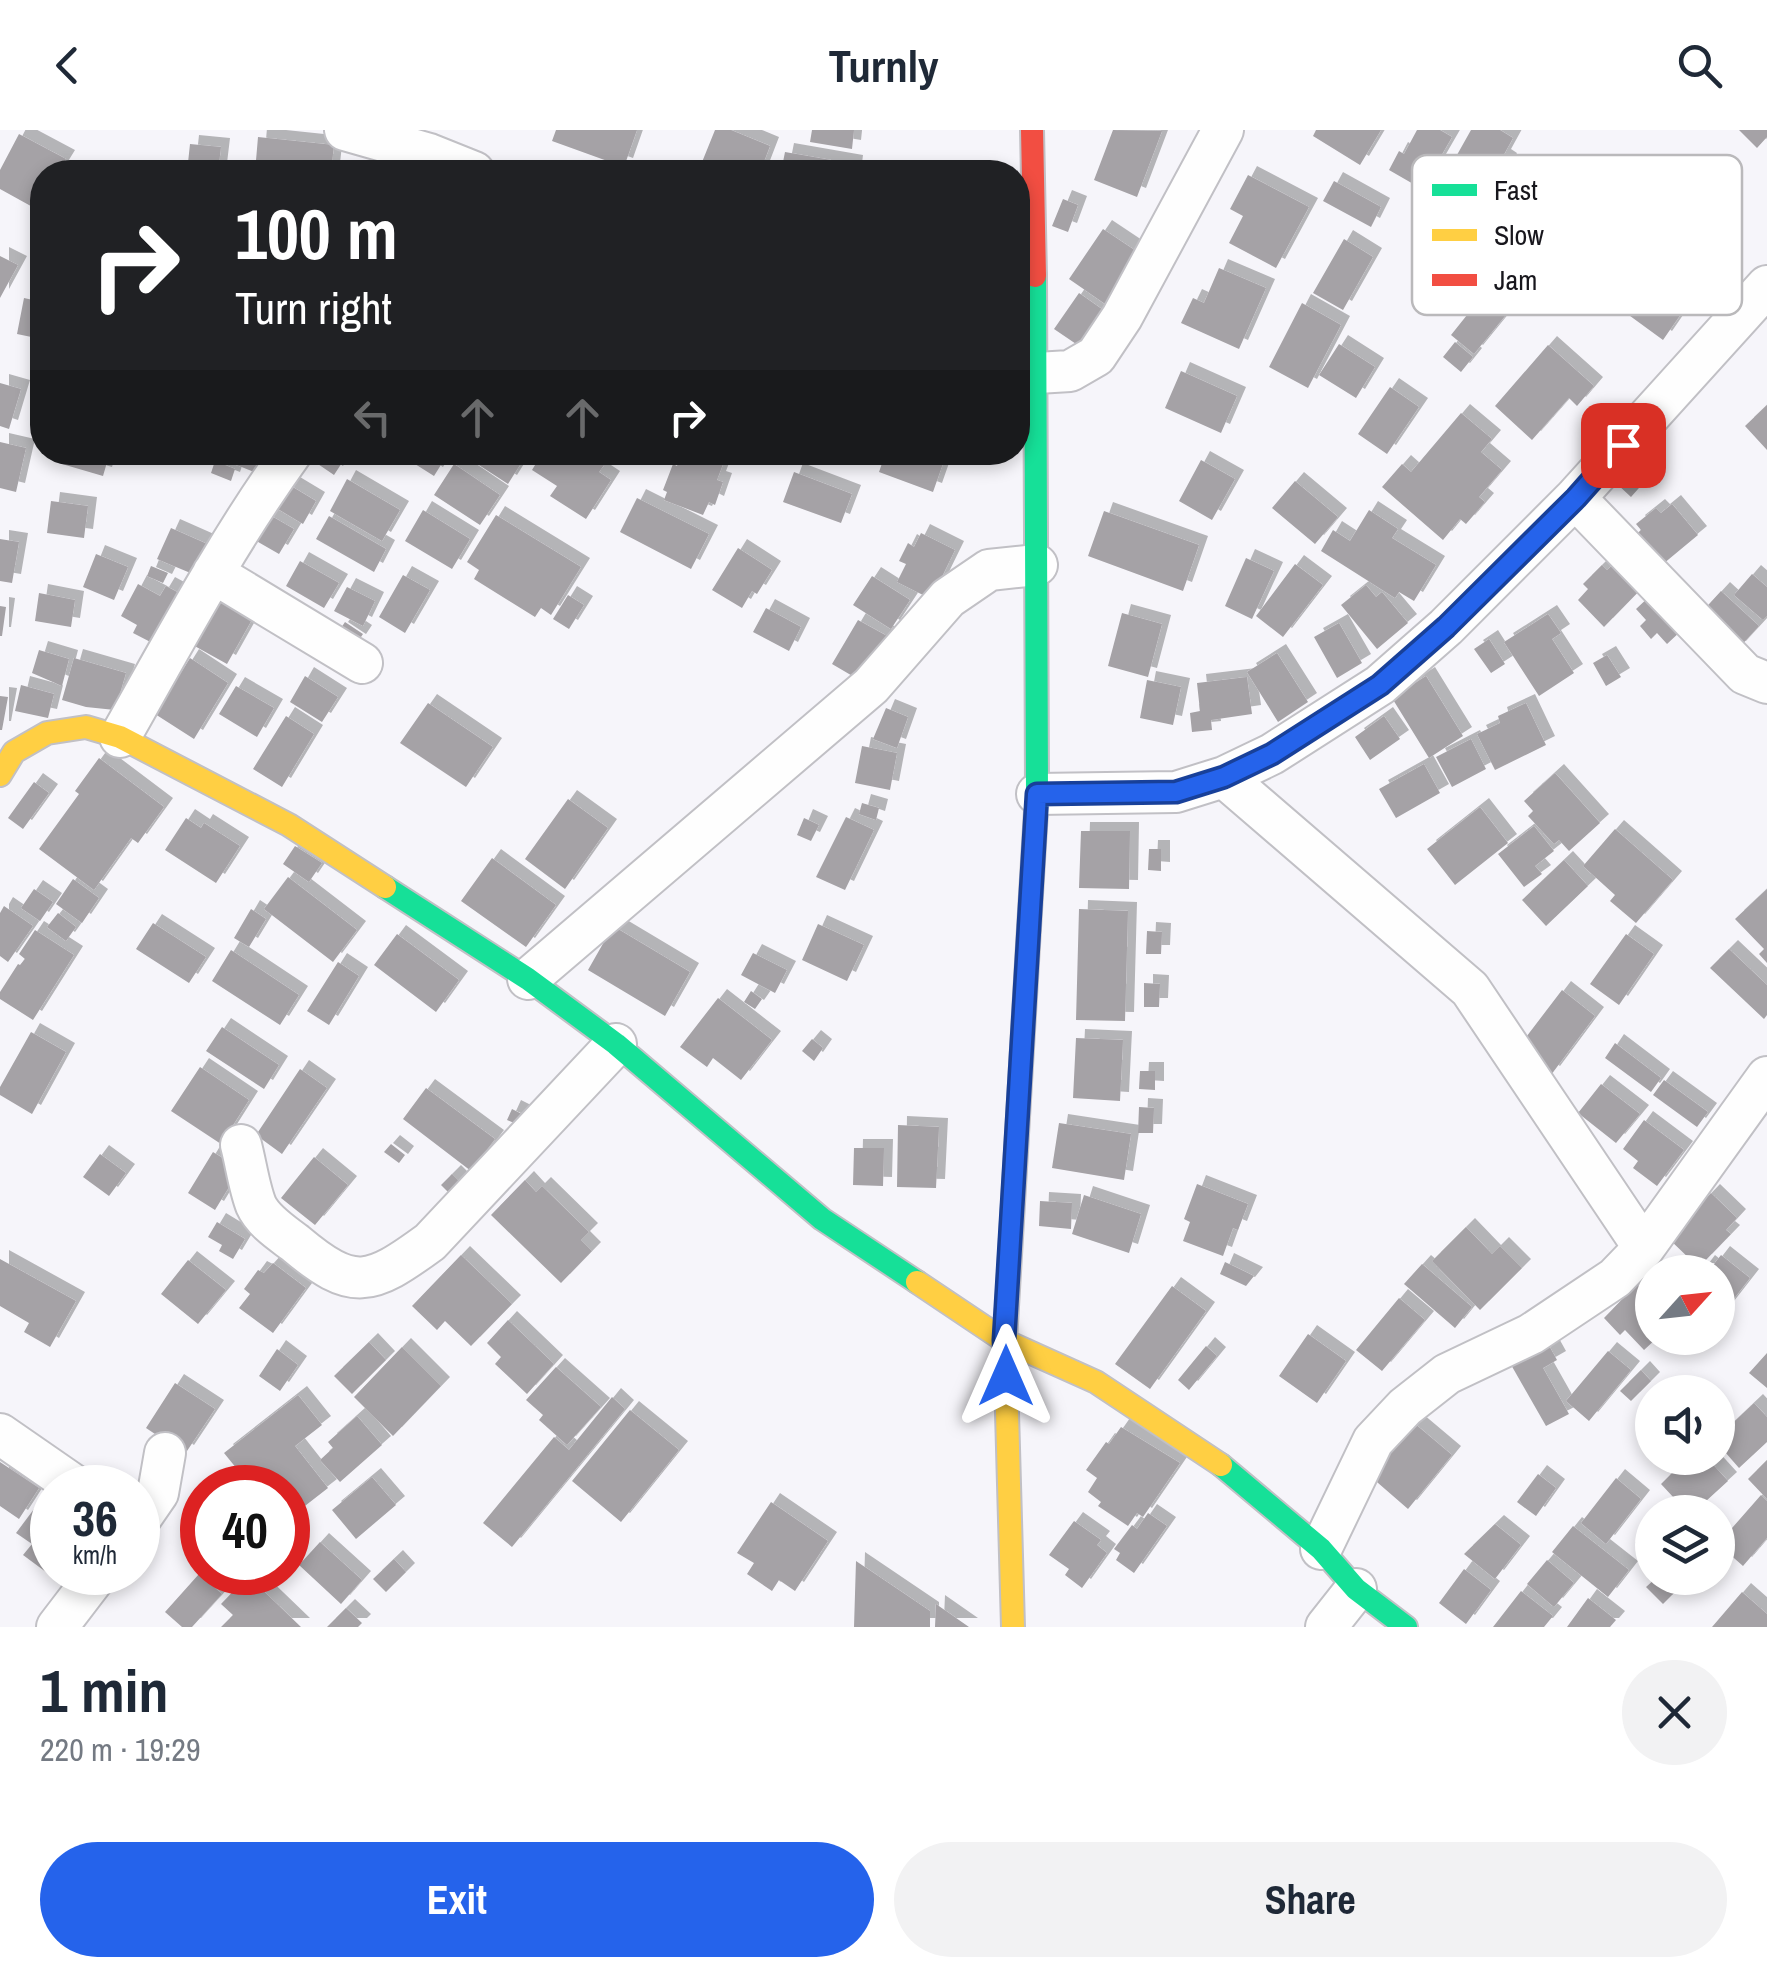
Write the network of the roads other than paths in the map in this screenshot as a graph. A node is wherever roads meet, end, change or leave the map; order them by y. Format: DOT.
graph roads {
  1 [pos="344,130"];
  2 [pos="1032,130"];
  3 [pos="1222,130"];
  4 [pos="428,152"];
  5 [pos="1030,226"];
  6 [pos="1767,286"];
  7 [pos="1742,314"];
  8 [pos="1741,315"];
  9 [pos="1030,370"];
  10 [pos="1030,428"];
  11 [pos="283,465"];
  12 [pos="1576,498"];
  13 [pos="1037,565"];
  14 [pos="213,573"];
  15 [pos="362,663"];
  16 [pos="1767,683"];
  17 [pos="120,737"];
  18 [pos="0,774"];
  19 [pos="1224,777"];
  20 [pos="1037,794"];
  21 [pos="528,978"];
  22 [pos="616,1044"];
  23 [pos="1767,1077"];
  24 [pos="242,1145"];
  25 [pos="1644,1248"];
  26 [pos="1004,1340"];
  27 [pos="0,1434"];
  28 [pos="165,1453"];
  29 [pos="45,1465"];
  30 [pos="160,1482"];
  31 [pos="1321,1549"];
  32 [pos="1356,1589"];
  33 [pos="81,1595"];
  34 [pos="56,1627"];
  35 [pos="1013,1627"];
  36 [pos="1326,1627"];
  37 [pos="1406,1627"];
  1 -- 4 [label="street"];
  2 -- 5 [label="street"];
  3 -- 9 [label="street"];
  6 -- 7 [label="street"];
  8 -- 12 [label="street"];
  10 -- 13 [label="street"];
  11 -- 14 [label="street"];
  12 -- 16 [label="street"];
  12 -- 19 [label="street"];
  13 -- 20 [label="street"];
  13 -- 21 [label="street"];
  14 -- 15 [label="street"];
  14 -- 17 [label="street"];
  17 -- 18 [label="street"];
  17 -- 21 [label="street"];
  19 -- 20 [label="street"];
  19 -- 25 [label="street"];
  20 -- 26 [label="street"];
  21 -- 22 [label="street"];
  22 -- 24 [label="street"];
  22 -- 26 [label="street"];
  23 -- 25 [label="street"];
  25 -- 31 [label="street"];
  26 -- 31 [label="street"];
  26 -- 35 [label="street"];
  27 -- 29 [label="street"];
  28 -- 30 [label="street"];
  31 -- 32 [label="street"];
  32 -- 36 [label="street"];
  32 -- 37 [label="street"];
  33 -- 34 [label="street"];
}
